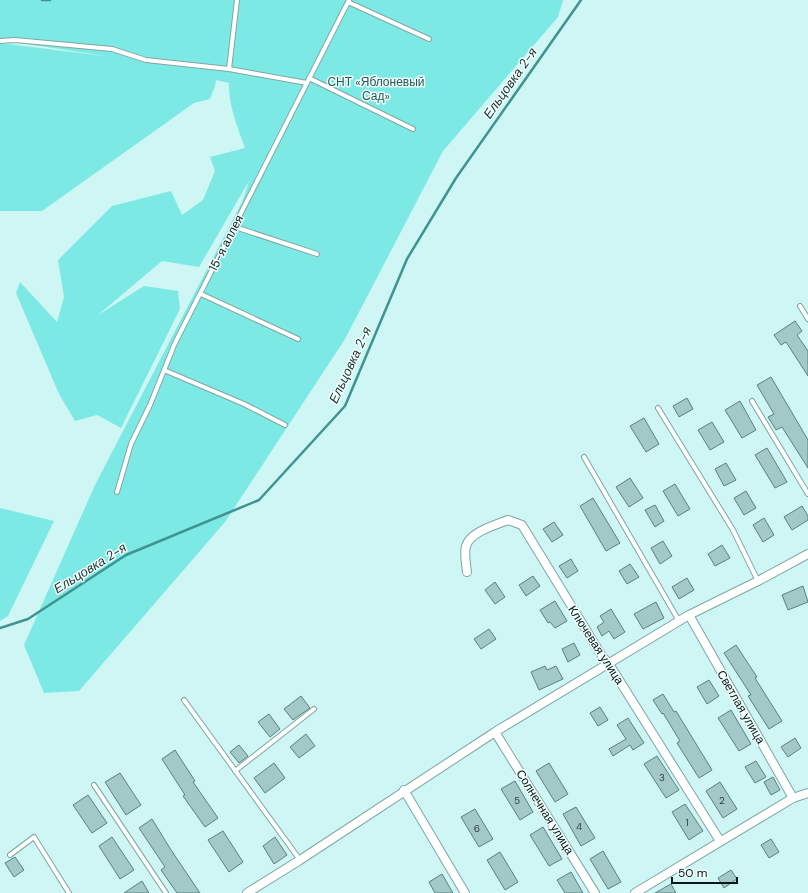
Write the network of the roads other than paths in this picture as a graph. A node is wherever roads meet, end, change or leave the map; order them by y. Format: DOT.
graph roads {
  1 [pos="237,0"];
  2 [pos="349,1"];
  3 [pos="429,39"];
  4 [pos="0,41"];
  5 [pos="229,69"];
  6 [pos="308,80"];
  7 [pos="413,129"];
  8 [pos="235,227"];
  9 [pos="317,254"];
  10 [pos="200,294"];
  11 [pos="800,306"];
  12 [pos="808,319"];
  13 [pos="298,339"];
  14 [pos="164,370"];
  15 [pos="752,401"];
  16 [pos="658,408"];
  17 [pos="285,425"];
  18 [pos="584,457"];
  19 [pos="116,492"];
  20 [pos="808,494"];
  21 [pos="808,554"];
  22 [pos="466,572"];
  23 [pos="758,581"];
  24 [pos="689,615"];
  25 [pos="679,621"];
  26 [pos="609,664"];
  27 [pos="184,700"];
  28 [pos="314,709"];
  29 [pos="495,732"];
  30 [pos="235,771"];
  31 [pos="94,785"];
  32 [pos="404,790"];
  33 [pos="808,793"];
  34 [pos="793,798"];
  35 [pos="720,841"];
  36 [pos="10,855"];
  37 [pos="300,860"];
  38 [pos="69,893"];
  39 [pos="166,893"];
  40 [pos="247,893"];
  41 [pos="465,893"];
  42 [pos="595,893"];
  43 [pos="635,893"];
  1 -- 5 [label="lane"];
  2 -- 3 [label="lane"];
  2 -- 6 [label="lane, 15-я аллея"];
  4 -- 5 [label="lane"];
  5 -- 6 [label="lane"];
  6 -- 7 [label="lane"];
  6 -- 8 [label="lane, 15-я аллея"];
  8 -- 9 [label="lane"];
  8 -- 10 [label="lane, 15-я аллея"];
  10 -- 13 [label="lane"];
  10 -- 14 [label="lane, 15-я аллея"];
  11 -- 12 [label="lane"];
  14 -- 17 [label="lane"];
  14 -- 19 [label="lane, 15-я аллея"];
  15 -- 20 [label="lane"];
  16 -- 23 [label="lane"];
  18 -- 25 [label="lane"];
  21 -- 23 [label="street"];
  22 -- 26 [label="street, Ключевая улица"];
  23 -- 24 [label="street"];
  24 -- 25 [label="street"];
  24 -- 34 [label="street, Светлая улица"];
  25 -- 26 [label="street"];
  26 -- 29 [label="street"];
  26 -- 35 [label="street, Ключевая улица"];
  27 -- 30 [label="lane"];
  28 -- 30 [label="lane"];
  29 -- 32 [label="street"];
  29 -- 42 [label="street, Солнечная улица"];
  30 -- 37 [label="lane"];
  31 -- 39 [label="lane"];
  32 -- 37 [label="street"];
  32 -- 41 [label="street"];
  33 -- 34 [label="street"];
  34 -- 35 [label="street"];
  35 -- 43 [label="street"];
  36 -- 38 [label="lane"];
  37 -- 40 [label="street"];
}
